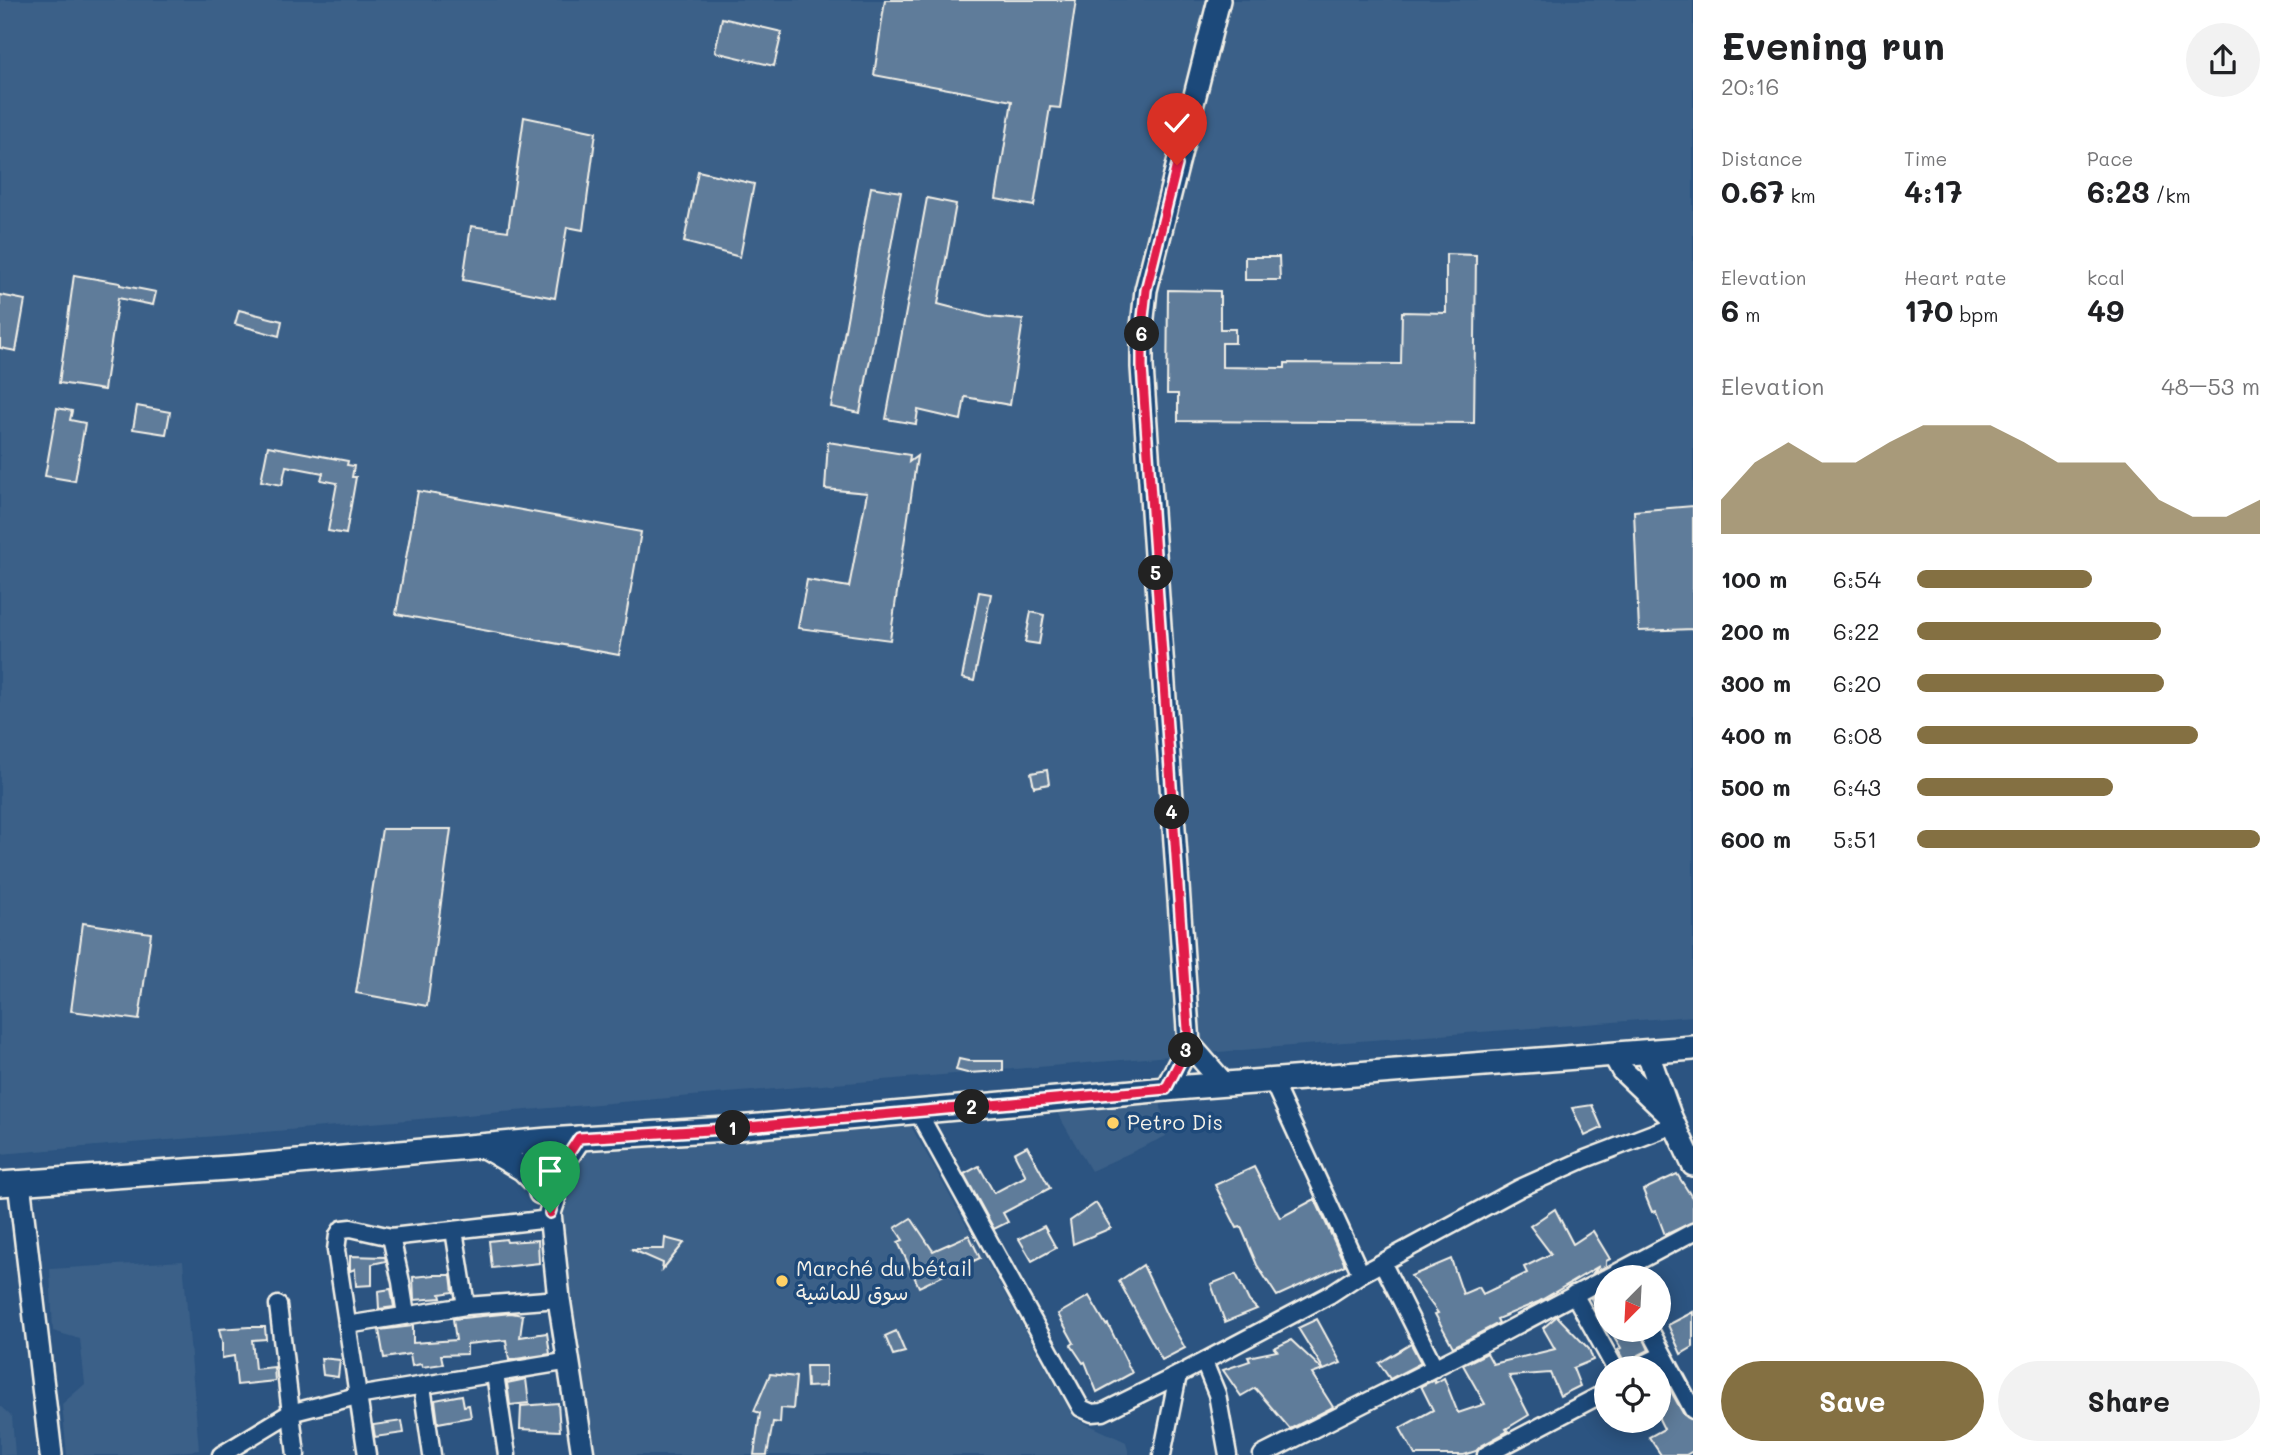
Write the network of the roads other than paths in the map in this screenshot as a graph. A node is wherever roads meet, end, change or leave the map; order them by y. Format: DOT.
graph roads {
  1 [pos="1219,0"];
  2 [pos="1189,1044"];
  3 [pos="1693,1048"];
  4 [pos="1647,1051"];
  5 [pos="1614,1055"];
  6 [pos="1272,1080"];
  7 [pos="1224,1084"];
  8 [pos="1166,1089"];
  9 [pos="918,1112"];
  10 [pos="1672,1120"];
  11 [pos="579,1138"];
  12 [pos="539,1141"];
  13 [pos="484,1146"];
  14 [pos="1693,1165"];
  15 [pos="545,1181"];
  16 [pos="9,1183"];
  17 [pos="550,1216"];
  18 [pos="454,1230"];
  19 [pos="1693,1232"];
  20 [pos="391,1237"];
  21 [pos="1382,1264"];
  22 [pos="1634,1265"];
  23 [pos="1361,1274"];
  24 [pos="1594,1285"];
  25 [pos="1574,1294"];
  26 [pos="559,1299"];
  27 [pos="278,1305"];
  28 [pos="466,1306"];
  29 [pos="406,1315"];
  30 [pos="347,1325"];
  31 [pos="1656,1342"];
  32 [pos="1663,1355"];
  33 [pos="1608,1356"];
  34 [pos="569,1362"];
  35 [pos="1204,1362"];
  36 [pos="1435,1368"];
  37 [pos="495,1374"];
  38 [pos="1178,1375"];
  39 [pos="422,1385"];
  40 [pos="357,1396"];
  41 [pos="1594,1398"];
  42 [pos="1693,1410"];
  43 [pos="290,1413"];
  44 [pos="51,1455"];
  45 [pos="221,1455"];
  46 [pos="296,1455"];
  47 [pos="367,1455"];
  48 [pos="432,1455"];
  49 [pos="507,1455"];
  50 [pos="583,1455"];
  51 [pos="1162,1455"];
  52 [pos="1228,1455"];
  53 [pos="1262,1455"];
  54 [pos="1486,1455"];
  1 -- 2 [label="street"];
  2 -- 7 [label="street"];
  2 -- 8 [label="street"];
  3 -- 4 [label="main road"];
  4 -- 5 [label="main road"];
  4 -- 10 [label="street"];
  5 -- 6 [label="main road"];
  5 -- 10 [label="street"];
  6 -- 7 [label="main road"];
  6 -- 23 [label="street"];
  7 -- 8 [label="main road"];
  8 -- 9 [label="main road"];
  9 -- 11 [label="main road"];
  9 -- 38 [label="street"];
  10 -- 14 [label="street"];
  10 -- 21 [label="street"];
  11 -- 12 [label="main road"];
  11 -- 15 [label="main road"];
  12 -- 13 [label="main road"];
  12 -- 15 [label="street"];
  13 -- 15 [label="main road"];
  13 -- 16 [label="main road"];
  15 -- 17 [label="street"];
  16 -- 44 [label="street"];
  17 -- 18 [label="street"];
  17 -- 26 [label="street"];
  18 -- 20 [label="street"];
  18 -- 28 [label="street"];
  19 -- 22 [label="street"];
  20 -- 29 [label="street"];
  20 -- 30 [label="street"];
  21 -- 23 [label="street"];
  21 -- 36 [label="street"];
  23 -- 35 [label="street"];
  24 -- 25 [label="street"];
  25 -- 33 [label="street"];
  25 -- 36 [label="street"];
  26 -- 28 [label="street"];
  26 -- 34 [label="street"];
  27 -- 43 [label="street"];
  28 -- 29 [label="street"];
  29 -- 30 [label="street"];
  30 -- 40 [label="street"];
  31 -- 32 [label="street"];
  32 -- 42 [label="street"];
  34 -- 37 [label="street"];
  34 -- 50 [label="street"];
  35 -- 38 [label="street"];
  35 -- 52 [label="street"];
  36 -- 53 [label="street"];
  37 -- 39 [label="street"];
  37 -- 49 [label="street"];
  38 -- 51 [label="street"];
  39 -- 40 [label="street"];
  39 -- 48 [label="street"];
  40 -- 43 [label="street"];
  40 -- 47 [label="street"];
  41 -- 54 [label="street"];
  43 -- 45 [label="street"];
  43 -- 46 [label="street"];
}
